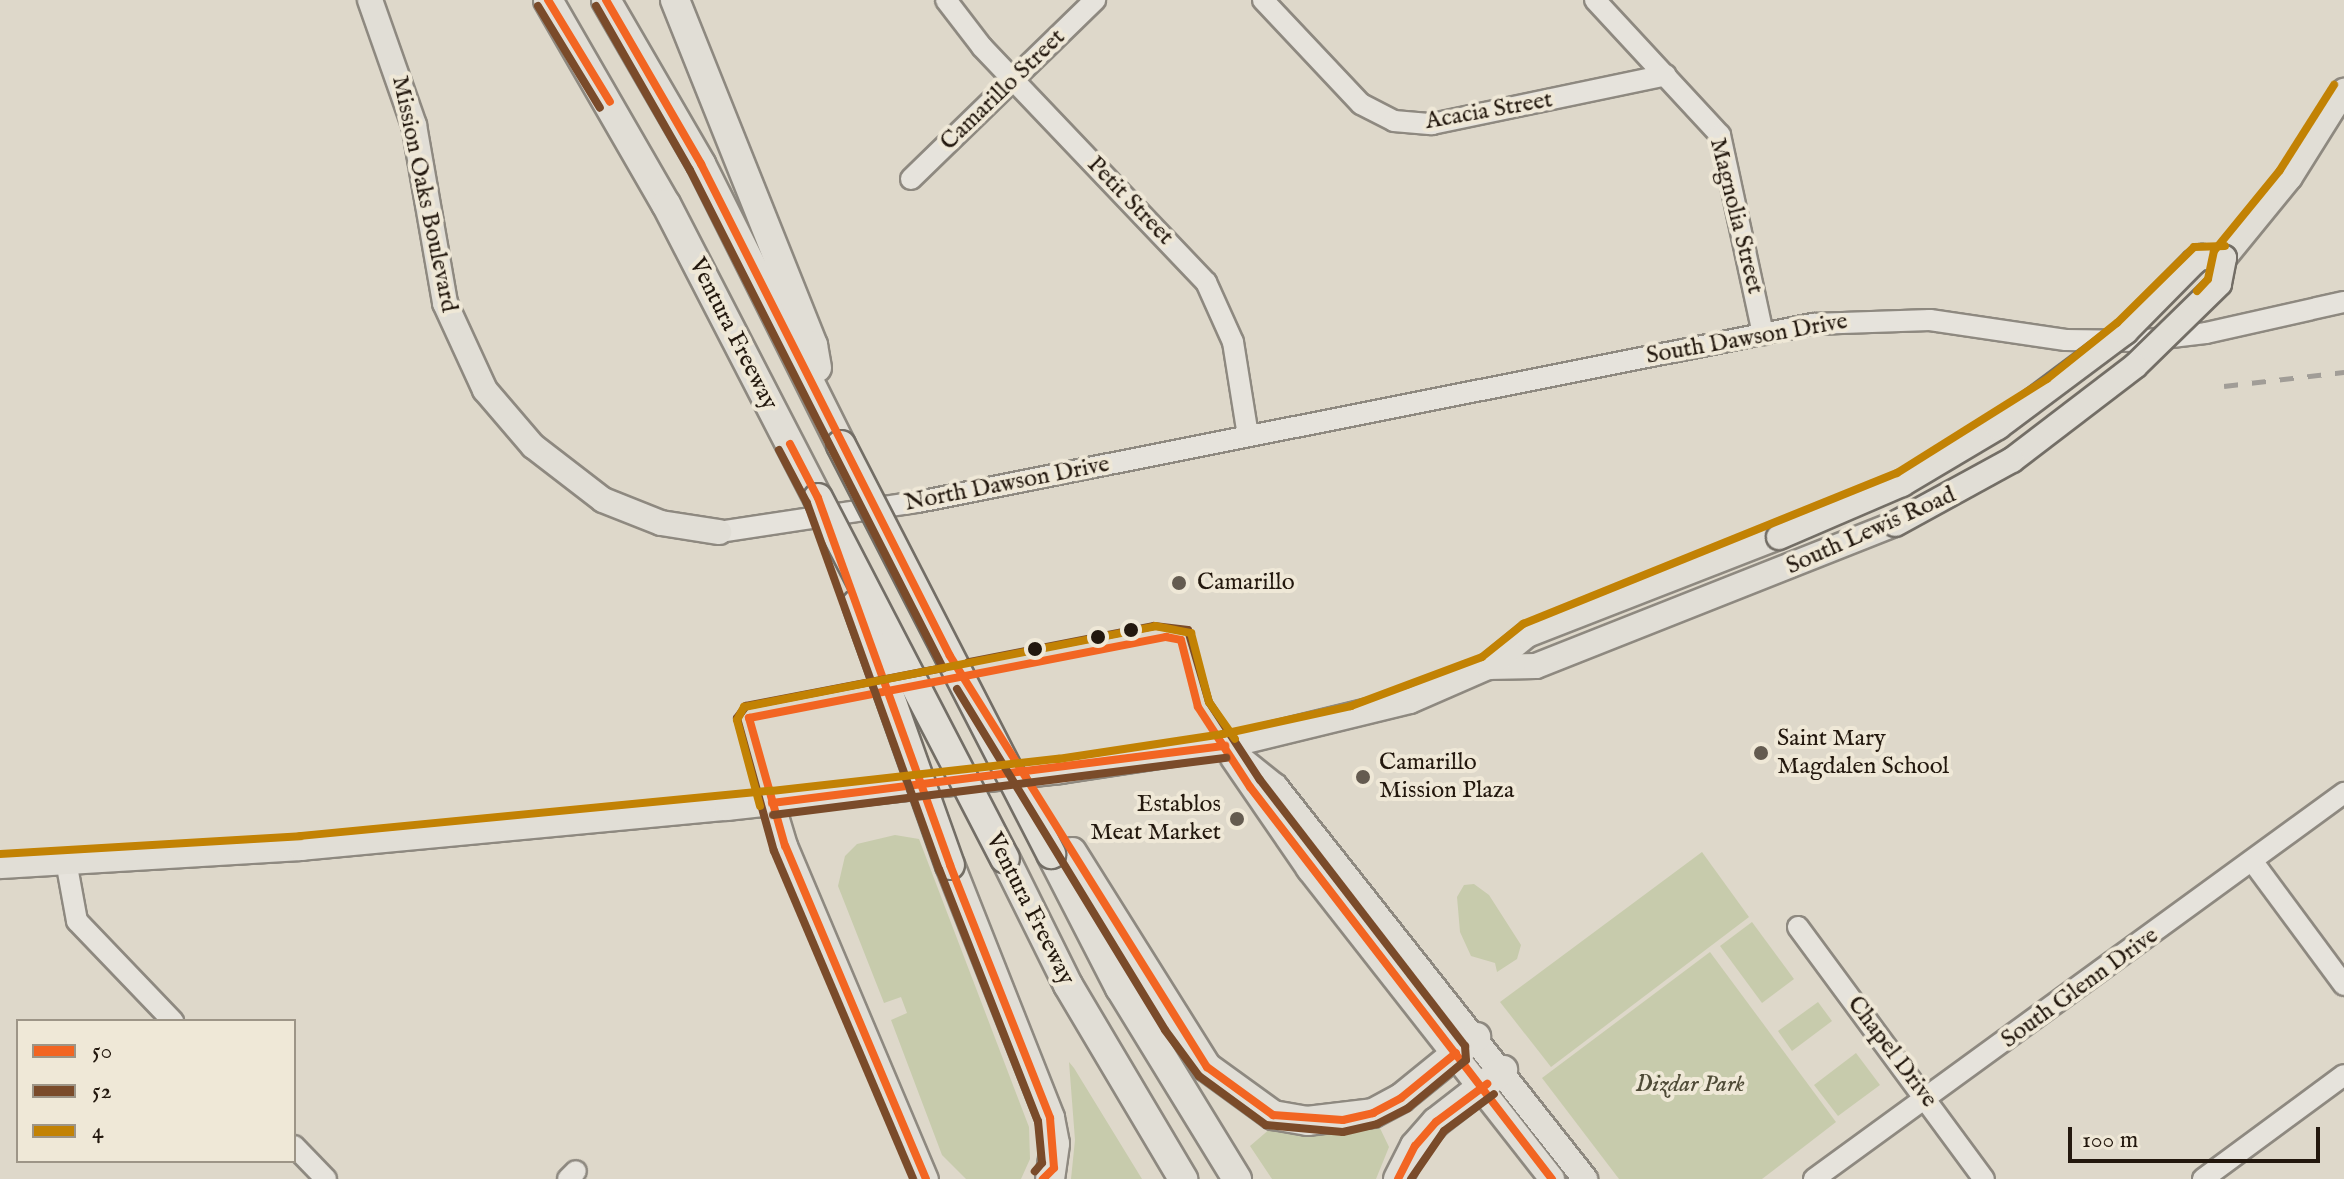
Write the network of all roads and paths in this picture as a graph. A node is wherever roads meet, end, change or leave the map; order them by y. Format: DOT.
graph roads {
  1 [pos="370,0"];
  2 [pos="548,0"];
  3 [pos="606,0"];
  4 [pos="675,0"];
  5 [pos="946,0"];
  6 [pos="1095,0"];
  7 [pos="1263,0"];
  8 [pos="1595,0"];
  9 [pos="1666,75"];
  10 [pos="1013,80"];
  11 [pos="2344,91"];
  12 [pos="911,179"];
  13 [pos="2224,258"];
  14 [pos="2344,302"];
  15 [pos="1763,334"];
  16 [pos="824,408"];
  17 [pos="1248,436"];
  18 [pos="818,498"];
  19 [pos="719,532"];
  20 [pos="1488,667"];
  21 [pos="1225,746"];
  22 [pos="2344,793"];
  23 [pos="772,803"];
  24 [pos="1061,853"];
  25 [pos="66,861"];
  26 [pos="2253,862"];
  27 [pos="0,866"];
  28 [pos="1798,927"];
  29 [pos="2344,985"];
  30 [pos="171,1019"];
  31 [pos="1466,1045"];
  32 [pos="2344,1075"];
  33 [pos="1493,1079"];
  34 [pos="1925,1098"];
  35 [pos="296,1148"];
  36 [pos="1049,1175"];
  37 [pos="326,1179"];
  38 [pos="926,1179"];
  39 [pos="1183,1179"];
  40 [pos="1237,1179"];
  41 [pos="1398,1179"];
  42 [pos="1552,1179"];
  43 [pos="1585,1179"];
  44 [pos="1814,1179"];
  45 [pos="1984,1179"];
  46 [pos="2203,1179"];
  1 -- 19 [label="main road, Mission Oaks Boulevard"];
  2 -- 18 [label="highway, Ventura Freeway"];
  3 -- 16 [label="highway, Ventura Freeway"];
  4 -- 16 [label="highway"];
  5 -- 10 [label="street, Petit Street"];
  6 -- 10 [label="street, Camarillo Street"];
  7 -- 9 [label="street, Acacia Street"];
  8 -- 9 [label="street, Magnolia Street"];
  9 -- 15 [label="street, Magnolia Street"];
  10 -- 12 [label="street, Camarillo Street"];
  10 -- 17 [label="street, Petit Street"];
  11 -- 13 [label="main road, South Lewis Road"];
  13 -- 20 [label="main road, South Lewis Road, bridge"];
  13 -- 20 [label="main road, South Lewis Road, bridge"];
  14 -- 15 [label="street, South Dawson Drive"];
  15 -- 17 [label="street, South Dawson Drive"];
  16 -- 24 [label="highway, Ventura Freeway, bridge"];
  17 -- 19 [label="street, North Dawson Drive"];
  18 -- 36 [label="highway, bridge"];
  18 -- 39 [label="highway, Ventura Freeway, bridge"];
  20 -- 21 [label="main road, South Lewis Road"];
  21 -- 23 [label="main road, South Lewis Road"];
  21 -- 31 [label="main road"];
  22 -- 26 [label="street, South Glenn Drive"];
  23 -- 25 [label="main road, South Lewis Road"];
  23 -- 38 [label="main road"];
  24 -- 31 [label="highway"];
  24 -- 40 [label="highway, Ventura Freeway"];
  25 -- 27 [label="main road, South Lewis Road"];
  25 -- 30 [label="street"];
  26 -- 29 [label="street"];
  26 -- 34 [label="street, South Glenn Drive"];
  28 -- 34 [label="street, Chapel Drive"];
  31 -- 33 [label="main road"];
  32 -- 46 [label="street"];
  33 -- 41 [label="highway"];
  33 -- 42 [label="main road"];
  33 -- 43 [label="main road"];
  34 -- 44 [label="street, South Glenn Drive"];
  34 -- 45 [label="street, Chapel Drive"];
  35 -- 37 [label="street"];
}
